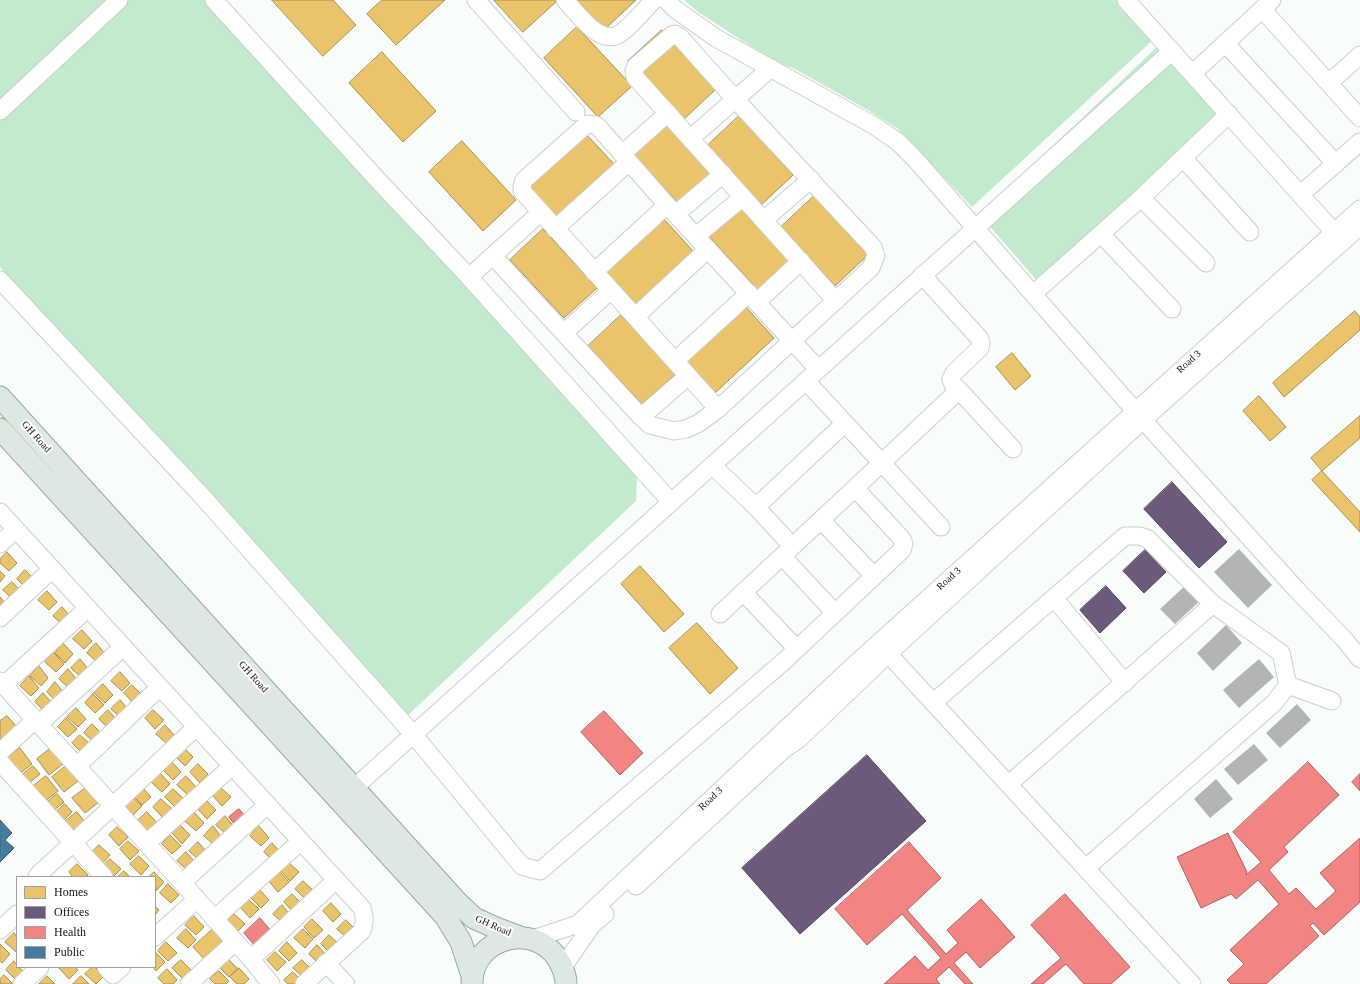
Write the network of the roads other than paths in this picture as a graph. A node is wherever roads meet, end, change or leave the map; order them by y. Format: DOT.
graph roads {
  1 [pos="119,0"];
  2 [pos="214,0"];
  3 [pos="476,0"];
  4 [pos="565,0"];
  5 [pos="654,0"];
  6 [pos="666,0"];
  7 [pos="1126,0"];
  8 [pos="1267,4"];
  9 [pos="1225,43"];
  10 [pos="1172,50"];
  11 [pos="1360,55"];
  12 [pos="771,68"];
  13 [pos="1192,73"];
  14 [pos="1329,83"];
  15 [pos="735,99"];
  16 [pos="0,111"];
  17 [pos="576,112"];
  18 [pos="668,113"];
  19 [pos="1228,114"];
  20 [pos="1360,118"];
  21 [pos="691,138"];
  22 [pos="1360,142"];
  23 [pos="625,158"];
  24 [pos="1183,158"];
  25 [pos="1336,164"];
  26 [pos="723,174"];
  27 [pos="811,179"];
  28 [pos="1300,194"];
  29 [pos="743,197"];
  30 [pos="1141,198"];
  31 [pos="1360,209"];
  32 [pos="672,210"];
  33 [pos="540,213"];
  34 [pos="764,220"];
  35 [pos="1360,226"];
  36 [pos="975,228"];
  37 [pos="555,229"];
  38 [pos="1250,232"];
  39 [pos="1101,234"];
  40 [pos="696,236"];
  41 [pos="1338,237"];
  42 [pos="708,249"];
  43 [pos="493,256"];
  44 [pos="801,261"];
  45 [pos="1206,263"];
  46 [pos="594,272"];
  47 [pos="922,275"];
  48 [pos="469,277"];
  49 [pos="0,280"];
  50 [pos="611,290"];
  51 [pos="1033,294"];
  52 [pos="753,298"];
  53 [pos="836,300"];
  54 [pos="1172,308"];
  55 [pos="635,317"];
  56 [pos="564,333"];
  57 [pos="793,340"];
  58 [pos="675,361"];
  59 [pos="818,369"];
  60 [pos="688,376"];
  61 [pos="806,381"];
  62 [pos="959,390"];
  63 [pos="0,397"];
  64 [pos="718,409"];
  65 [pos="1139,416"];
  66 [pos="641,418"];
  67 [pos="845,423"];
  68 [pos="0,429"];
  69 [pos="1013,449"];
  70 [pos="882,462"];
  71 [pos="712,465"];
  72 [pos="855,488"];
  73 [pos="671,502"];
  74 [pos="756,507"];
  75 [pos="0,512"];
  76 [pos="821,520"];
  77 [pos="941,527"];
  78 [pos="16,529"];
  79 [pos="0,544"];
  80 [pos="787,551"];
  81 [pos="52,569"];
  82 [pos="874,576"];
  83 [pos="744,592"];
  84 [pos="1054,598"];
  85 [pos="1212,604"];
  86 [pos="88,608"];
  87 [pos="835,613"];
  88 [pos="720,614"];
  89 [pos="0,618"];
  90 [pos="123,647"];
  91 [pos="883,648"];
  92 [pos="796,649"];
  93 [pos="1360,659"];
  94 [pos="2,683"];
  95 [pos="1125,683"];
  96 [pos="1288,685"];
  97 [pos="160,687"];
  98 [pos="1332,701"];
  99 [pos="934,702"];
  100 [pos="37,722"];
  101 [pos="196,727"];
  102 [pos="413,734"];
  103 [pos="0,752"];
  104 [pos="0,762"];
  105 [pos="76,766"];
  106 [pos="232,766"];
  107 [pos="1009,784"];
  108 [pos="354,788"];
  109 [pos="267,805"];
  110 [pos="113,806"];
  111 [pos="301,841"];
  112 [pos="73,843"];
  113 [pos="147,844"];
  114 [pos="1086,868"];
  115 [pos="38,876"];
  116 [pos="103,876"];
  117 [pos="336,880"];
  118 [pos="182,882"];
  119 [pos="197,899"];
  120 [pos="16,915"];
  121 [pos="214,918"];
  122 [pos="0,930"];
  123 [pos="156,935"];
  124 [pos="527,938"];
  125 [pos="235,942"];
  126 [pos="251,959"];
  127 [pos="326,963"];
  128 [pos="39,968"];
  129 [pos="564,976"];
  130 [pos="472,980"];
  131 [pos="22,984"];
  132 [pos="189,984"];
  133 [pos="270,984"];
  134 [pos="304,984"];
  135 [pos="346,984"];
  136 [pos="1192,984"];
  1 -- 16 [label="street"];
  2 -- 48 [label="street"];
  3 -- 17 [label="street"];
  4 -- 5 [label="street"];
  6 -- 12 [label="street"];
  7 -- 10 [label="street"];
  8 -- 9 [label="street"];
  8 -- 14 [label="street"];
  9 -- 13 [label="street"];
  9 -- 25 [label="street"];
  10 -- 13 [label="street"];
  10 -- 36 [label="street"];
  11 -- 14 [label="street"];
  12 -- 15 [label="street"];
  12 -- 36 [label="street"];
  13 -- 19 [label="street"];
  14 -- 20 [label="street"];
  15 -- 18 [label="street"];
  15 -- 21 [label="street"];
  15 -- 27 [label="street"];
  18 -- 21 [label="street"];
  18 -- 23 [label="street"];
  19 -- 24 [label="street"];
  19 -- 28 [label="street"];
  21 -- 26 [label="street"];
  22 -- 25 [label="street"];
  23 -- 32 [label="street"];
  23 -- 33 [label="street"];
  23 -- 37 [label="street"];
  24 -- 30 [label="street"];
  24 -- 38 [label="street"];
  25 -- 28 [label="street"];
  26 -- 29 [label="street"];
  26 -- 32 [label="street"];
  27 -- 34 [label="street"];
  27 -- 53 [label="street"];
  28 -- 41 [label="street"];
  29 -- 34 [label="street"];
  29 -- 40 [label="street"];
  30 -- 39 [label="street"];
  30 -- 45 [label="street"];
  31 -- 41 [label="street, Road 3"];
  32 -- 40 [label="street"];
  32 -- 46 [label="street"];
  33 -- 37 [label="street"];
  33 -- 43 [label="street"];
  34 -- 44 [label="street"];
  35 -- 41 [label="street, Road 3"];
  36 -- 47 [label="street"];
  36 -- 51 [label="street"];
  37 -- 46 [label="street"];
  39 -- 51 [label="street"];
  39 -- 54 [label="street"];
  40 -- 42 [label="street"];
  41 -- 65 [label="street, Road 3"];
  42 -- 52 [label="street"];
  42 -- 55 [label="street"];
  43 -- 48 [label="street"];
  43 -- 56 [label="street"];
  44 -- 52 [label="street"];
  44 -- 53 [label="street"];
  46 -- 50 [label="street"];
  47 -- 59 [label="street"];
  47 -- 62 [label="street"];
  48 -- 73 [label="street"];
  49 -- 102 [label="street"];
  50 -- 55 [label="street"];
  50 -- 56 [label="street"];
  51 -- 65 [label="street"];
  52 -- 57 [label="street"];
  52 -- 58 [label="street"];
  53 -- 57 [label="street"];
  55 -- 58 [label="street"];
  56 -- 66 [label="street"];
  57 -- 59 [label="street"];
  57 -- 64 [label="street"];
  58 -- 60 [label="street"];
  59 -- 61 [label="street"];
  60 -- 64 [label="street"];
  60 -- 66 [label="street"];
  61 -- 67 [label="street"];
  61 -- 71 [label="street"];
  62 -- 69 [label="street"];
  62 -- 70 [label="street"];
  63 -- 108 [label="main road, GH Road"];
  64 -- 66 [label="street"];
  65 -- 91 [label="street, Road 3"];
  65 -- 93 [label="street"];
  67 -- 70 [label="street"];
  67 -- 74 [label="street"];
  68 -- 130 [label="main road, GH Road"];
  70 -- 72 [label="street"];
  70 -- 77 [label="street"];
  71 -- 73 [label="street"];
  71 -- 74 [label="street"];
  72 -- 76 [label="street"];
  72 -- 82 [label="street"];
  73 -- 102 [label="street"];
  74 -- 80 [label="street"];
  75 -- 78 [label="street"];
  76 -- 80 [label="street"];
  76 -- 82 [label="street"];
  78 -- 79 [label="street"];
  78 -- 81 [label="street"];
  80 -- 83 [label="street"];
  80 -- 87 [label="street"];
  81 -- 86 [label="street"];
  81 -- 89 [label="street"];
  82 -- 87 [label="street"];
  83 -- 88 [label="street"];
  83 -- 92 [label="street"];
  84 -- 85 [label="street"];
  84 -- 95 [label="street"];
  84 -- 99 [label="street"];
  85 -- 95 [label="street"];
  85 -- 96 [label="street"];
  86 -- 90 [label="street"];
  86 -- 94 [label="street"];
  87 -- 92 [label="street"];
  90 -- 97 [label="street"];
  90 -- 100 [label="street"];
  91 -- 99 [label="street"];
  91 -- 124 [label="street, Road 3"];
  91 -- 129 [label="street, Road 3"];
  92 -- 102 [label="street"];
  94 -- 100 [label="street"];
  95 -- 107 [label="street"];
  96 -- 98 [label="street"];
  96 -- 114 [label="street"];
  97 -- 101 [label="street"];
  97 -- 105 [label="street"];
  99 -- 107 [label="street"];
  100 -- 103 [label="street"];
  100 -- 105 [label="street"];
  101 -- 106 [label="street"];
  101 -- 110 [label="street"];
  102 -- 108 [label="street"];
  104 -- 112 [label="street"];
  105 -- 110 [label="street"];
  106 -- 109 [label="street"];
  106 -- 113 [label="street"];
  107 -- 114 [label="street"];
  108 -- 124 [label="main road, GH Road"];
  109 -- 111 [label="street"];
  109 -- 118 [label="street"];
  110 -- 112 [label="street"];
  110 -- 113 [label="street"];
  111 -- 117 [label="street"];
  111 -- 121 [label="street"];
  112 -- 115 [label="street"];
  112 -- 116 [label="street"];
  113 -- 118 [label="street"];
  114 -- 136 [label="street"];
  117 -- 126 [label="street"];
  117 -- 127 [label="street"];
  118 -- 119 [label="street"];
  119 -- 121 [label="street"];
  119 -- 123 [label="street"];
  120 -- 122 [label="street"];
  121 -- 125 [label="street"];
  124 -- 129 [label="main road, GH Road"];
  124 -- 130 [label="main road"];
  125 -- 126 [label="street"];
  125 -- 132 [label="street"];
  126 -- 133 [label="street"];
  127 -- 134 [label="street"];
  127 -- 135 [label="street"];
  128 -- 131 [label="street"];
}
